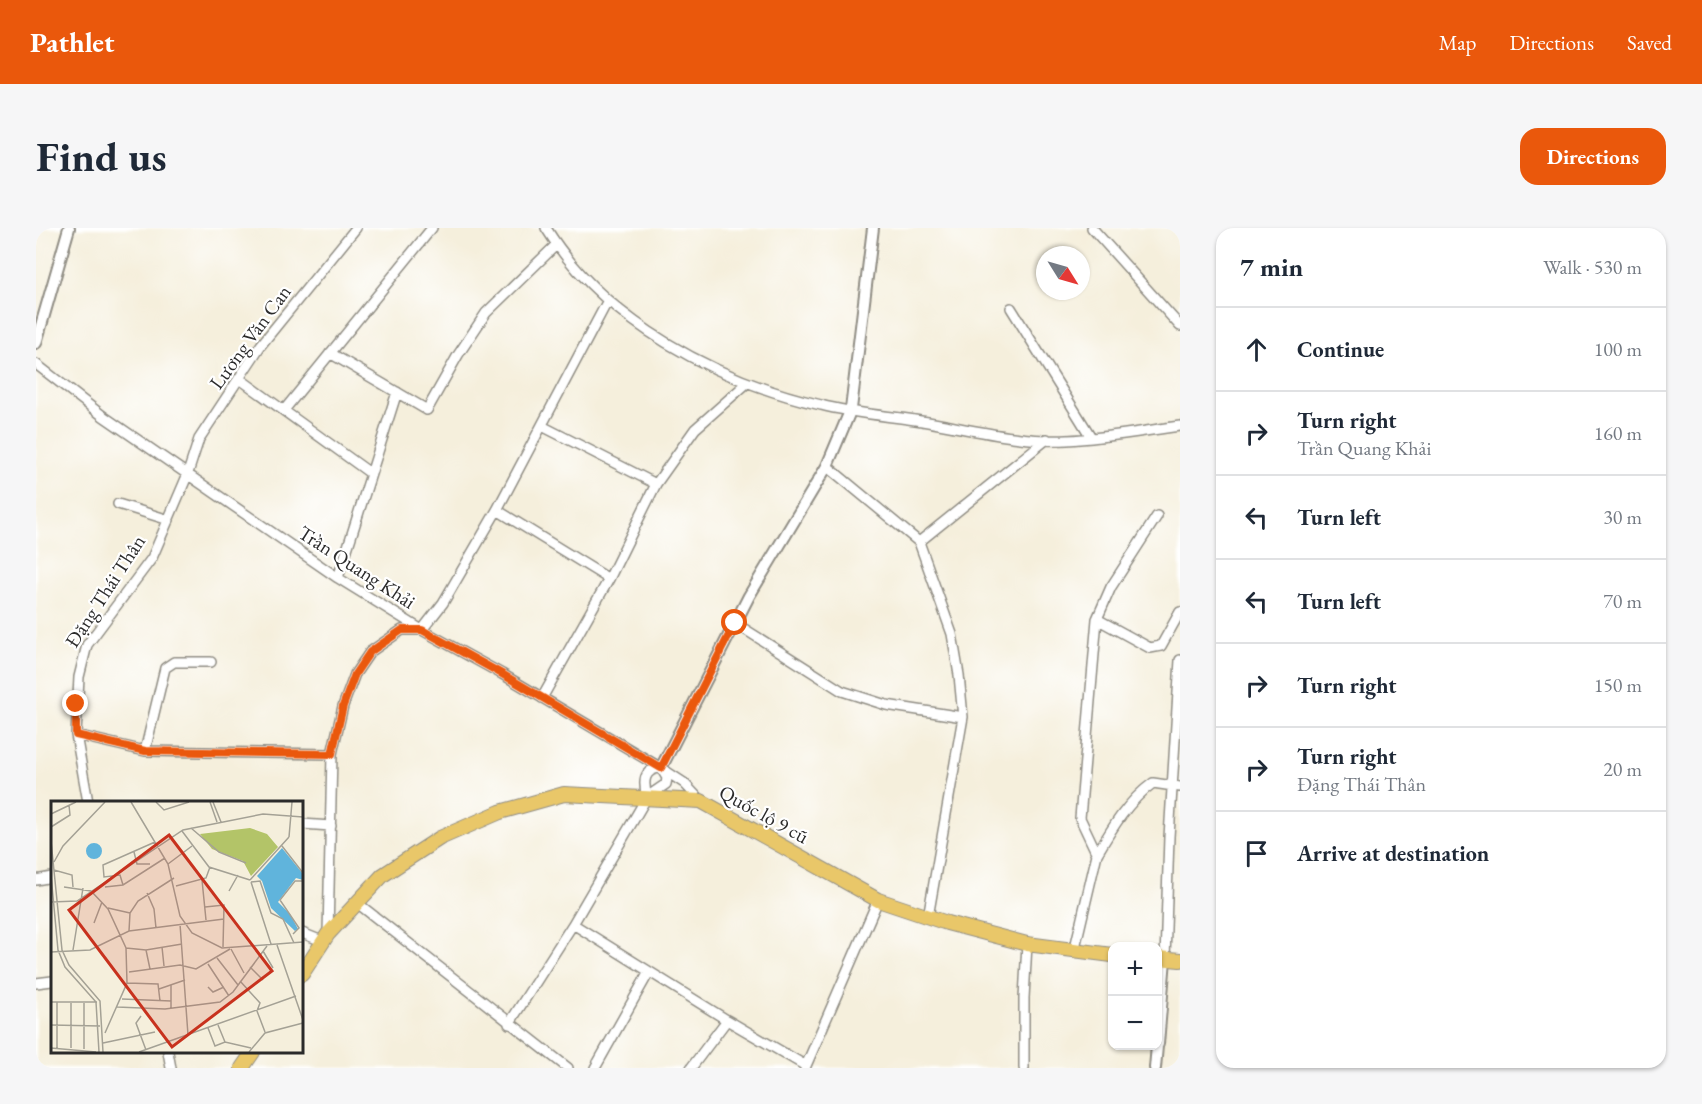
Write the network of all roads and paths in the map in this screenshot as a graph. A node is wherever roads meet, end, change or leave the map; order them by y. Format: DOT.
graph roads {
  1 [pos="69,228"];
  2 [pos="356,228"];
  3 [pos="432,228"];
  4 [pos="546,228"];
  5 [pos="873,228"];
  6 [pos="1092,228"];
  7 [pos="556,245"];
  8 [pos="607,302"];
  9 [pos="1011,308"];
  10 [pos="1180,326"];
  11 [pos="36,343"];
  12 [pos="330,352"];
  13 [pos="36,364"];
  14 [pos="240,378"];
  15 [pos="746,384"];
  16 [pos="397,392"];
  17 [pos="285,409"];
  18 [pos="851,409"];
  19 [pos="542,426"];
  20 [pos="1180,426"];
  21 [pos="1091,437"];
  22 [pos="1047,439"];
  23 [pos="827,466"];
  24 [pos="370,473"];
  25 [pos="188,476"];
  26 [pos="656,484"];
  27 [pos="118,504"];
  28 [pos="497,510"];
  29 [pos="1157,516"];
  30 [pos="169,520"];
  31 [pos="919,542"];
  32 [pos="338,578"];
  33 [pos="609,579"];
  34 [pos="1180,612"];
  35 [pos="1097,619"];
  36 [pos="735,623"];
  37 [pos="422,630"];
  38 [pos="1180,660"];
  39 [pos="211,662"];
  40 [pos="542,698"];
  41 [pos="963,717"];
  42 [pos="76,735"];
  43 [pos="145,751"];
  44 [pos="332,754"];
  45 [pos="661,768"];
  46 [pos="1176,786"];
  47 [pos="647,797"];
  48 [pos="88,801"];
  49 [pos="701,801"];
  50 [pos="303,824"];
  51 [pos="331,826"];
  52 [pos="1097,854"];
  53 [pos="51,877"];
  54 [pos="36,880"];
  55 [pos="878,900"];
  56 [pos="356,902"];
  57 [pos="928,917"];
  58 [pos="573,924"];
  59 [pos="303,933"];
  60 [pos="325,938"];
  61 [pos="1027,944"];
  62 [pos="1162,947"];
  63 [pos="1074,952"];
  64 [pos="1108,955"];
  65 [pos="1162,958"];
  66 [pos="1180,960"];
  67 [pos="303,972"];
  68 [pos="649,972"];
  69 [pos="51,981"];
  70 [pos="36,983"];
  71 [pos="727,1020"];
  72 [pos="509,1024"];
  73 [pos="1157,1050"];
  74 [pos="168,1053"];
  75 [pos="252,1053"];
  76 [pos="806,1067"];
  77 [pos="171,1068"];
  78 [pos="242,1068"];
  79 [pos="568,1068"];
  80 [pos="595,1068"];
  81 [pos="691,1068"];
  82 [pos="1024,1068"];
  83 [pos="1155,1068"];
  1 -- 11 [label="street"];
  2 -- 14 [label="street, Lương Văn Can"];
  3 -- 12 [label="street"];
  4 -- 7 [label="street"];
  5 -- 18 [label="street"];
  6 -- 10 [label="street"];
  7 -- 8 [label="street"];
  7 -- 16 [label="street"];
  8 -- 15 [label="street"];
  8 -- 19 [label="street"];
  9 -- 21 [label="street"];
  12 -- 16 [label="street"];
  12 -- 17 [label="street"];
  13 -- 25 [label="street, Trần Quang Khải"];
  14 -- 17 [label="street"];
  14 -- 25 [label="street, Lương Văn Can"];
  15 -- 18 [label="street"];
  15 -- 26 [label="street"];
  16 -- 24 [label="street"];
  17 -- 24 [label="street"];
  18 -- 22 [label="street"];
  18 -- 23 [label="street"];
  19 -- 26 [label="street"];
  19 -- 28 [label="street"];
  20 -- 21 [label="street"];
  21 -- 22 [label="street"];
  22 -- 31 [label="street"];
  23 -- 31 [label="street"];
  23 -- 36 [label="street"];
  24 -- 32 [label="street"];
  25 -- 30 [label="street, Đặng Thái Thân"];
  25 -- 32 [label="street, Trần Quang Khải"];
  26 -- 33 [label="street"];
  27 -- 30 [label="street"];
  28 -- 33 [label="street"];
  28 -- 37 [label="street"];
  29 -- 35 [label="street"];
  30 -- 42 [label="street, Đặng Thái Thân"];
  31 -- 41 [label="street"];
  32 -- 37 [label="street, Trần Quang Khải"];
  33 -- 40 [label="street"];
  34 -- 35 [label="street"];
  35 -- 52 [label="street"];
  36 -- 41 [label="street"];
  36 -- 45 [label="street"];
  37 -- 40 [label="street, Trần Quang Khải"];
  37 -- 44 [label="street"];
  38 -- 46 [label="street"];
  39 -- 43 [label="street"];
  40 -- 45 [label="street, Trần Quang Khải"];
  41 -- 57 [label="street"];
  42 -- 43 [label="street"];
  42 -- 48 [label="street, Đặng Thái Thân"];
  43 -- 44 [label="street"];
  44 -- 51 [label="street"];
  45 -- 47 [label="street"];
  45 -- 47 [label="street"];
  45 -- 49 [label="street, Trần Quang Khải"];
  46 -- 52 [label="street"];
  46 -- 62 [label="street"];
  47 -- 49 [label="main road, Quốc lộ 9 cũ"];
  47 -- 56 [label="main road, Quốc lộ 9 cũ"];
  47 -- 58 [label="street"];
  49 -- 55 [label="main road, Quốc lộ 9 cũ"];
  50 -- 51 [label="street"];
  51 -- 60 [label="street"];
  52 -- 63 [label="street"];
  53 -- 54 [label="street"];
  55 -- 57 [label="main road, Quốc lộ 9 cũ"];
  55 -- 76 [label="street"];
  56 -- 60 [label="main road, Quốc lộ 9 cũ"];
  56 -- 72 [label="street"];
  57 -- 61 [label="main road, Quốc lộ 9 cũ"];
  58 -- 68 [label="street"];
  58 -- 72 [label="street"];
  59 -- 60 [label="street"];
  60 -- 67 [label="main road, Quốc lộ 9 cũ"];
  61 -- 63 [label="main road, Quốc lộ 9 cũ"];
  61 -- 82 [label="street"];
  63 -- 64 [label="main road, Quốc lộ 9 cũ"];
  65 -- 66 [label="main road"];
  68 -- 71 [label="street"];
  68 -- 80 [label="street"];
  69 -- 70 [label="street"];
  71 -- 76 [label="street"];
  71 -- 81 [label="street"];
  72 -- 79 [label="street"];
  73 -- 83 [label="street"];
  74 -- 77 [label="street"];
  75 -- 78 [label="main road"];
}
